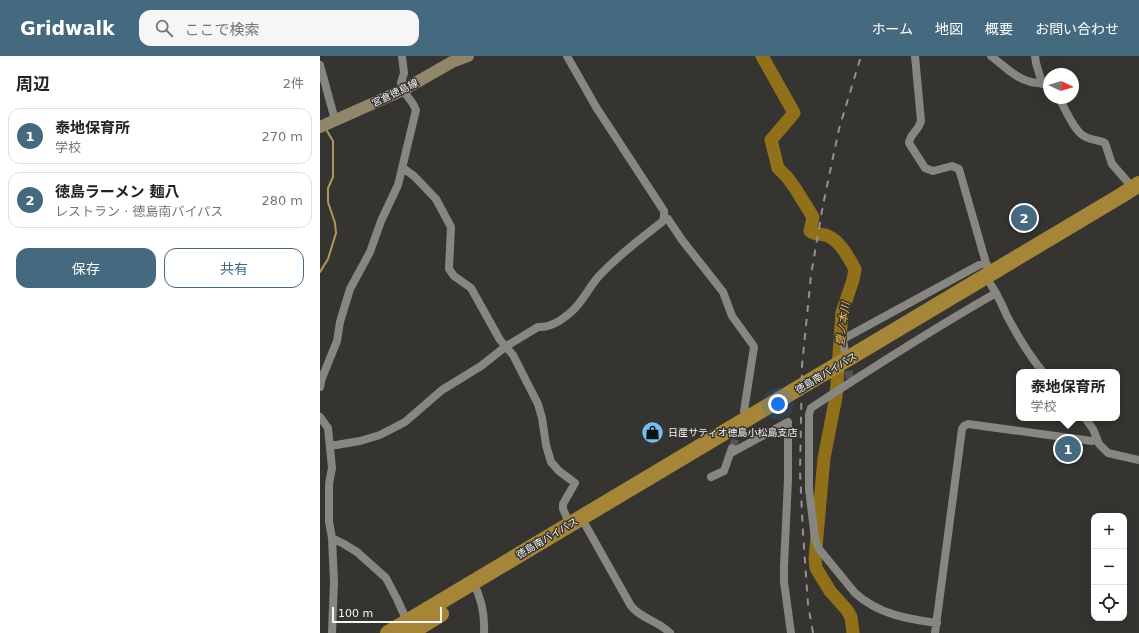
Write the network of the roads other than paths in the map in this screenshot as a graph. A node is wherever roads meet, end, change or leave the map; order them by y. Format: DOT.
graph roads {
  1 [pos="402,56"];
  2 [pos="468,56"];
  3 [pos="567,56"];
  4 [pos="915,56"];
  5 [pos="991,56"];
  6 [pos="1035,56"];
  7 [pos="320,65"];
  8 [pos="1043,79"];
  9 [pos="1043,85"];
  10 [pos="403,90"];
  11 [pos="1062,104"];
  12 [pos="335,120"];
  13 [pos="320,127"];
  14 [pos="403,168"];
  15 [pos="1137,190"];
  16 [pos="664,218"];
  17 [pos="991,278"];
  18 [pos="505,347"];
  19 [pos="845,352"];
  20 [pos="1041,369"];
  21 [pos="320,388"];
  22 [pos="744,411"];
  23 [pos="320,417"];
  24 [pos="1087,421"];
  25 [pos="1097,439"];
  26 [pos="330,446"];
  27 [pos="1139,460"];
  28 [pos="715,476"];
  29 [pos="578,525"];
  30 [pos="332,538"];
  31 [pos="475,587"];
  32 [pos="936,623"];
  33 [pos="408,627"];
  34 [pos="391,632"];
  35 [pos="332,633"];
  36 [pos="484,633"];
  37 [pos="670,633"];
  38 [pos="791,633"];
  39 [pos="935,633"];
  1 -- 10 [label="street"];
  2 -- 10 [label="main road, 宮倉徳島線"];
  3 -- 16 [label="street"];
  4 -- 17 [label="street"];
  5 -- 9 [label="street"];
  6 -- 8 [label="street"];
  7 -- 12 [label="street"];
  10 -- 12 [label="main road, 宮倉徳島線"];
  10 -- 14 [label="street"];
  11 -- 15 [label="street"];
  12 -- 13 [label="main road, 宮倉徳島線"];
  14 -- 18 [label="street"];
  14 -- 21 [label="street"];
  15 -- 17 [label="highway, 徳島南バイパス"];
  16 -- 18 [label="street"];
  16 -- 22 [label="street"];
  17 -- 19 [label="street"];
  17 -- 20 [label="street"];
  17 -- 29 [label="highway, 徳島南バイパス"];
  17 -- 32 [label="street"];
  18 -- 26 [label="street"];
  18 -- 29 [label="street"];
  23 -- 26 [label="street"];
  24 -- 25 [label="street"];
  25 -- 27 [label="street"];
  25 -- 32 [label="street"];
  26 -- 30 [label="street"];
  28 -- 38 [label="street"];
  29 -- 31 [label="highway, 徳島南バイパス"];
  29 -- 37 [label="street"];
  30 -- 33 [label="street"];
  30 -- 35 [label="street"];
  31 -- 33 [label="highway, 徳島南バイパス"];
  31 -- 36 [label="street"];
  32 -- 39 [label="street"];
  33 -- 34 [label="highway, 徳島南バイパス"];
}
